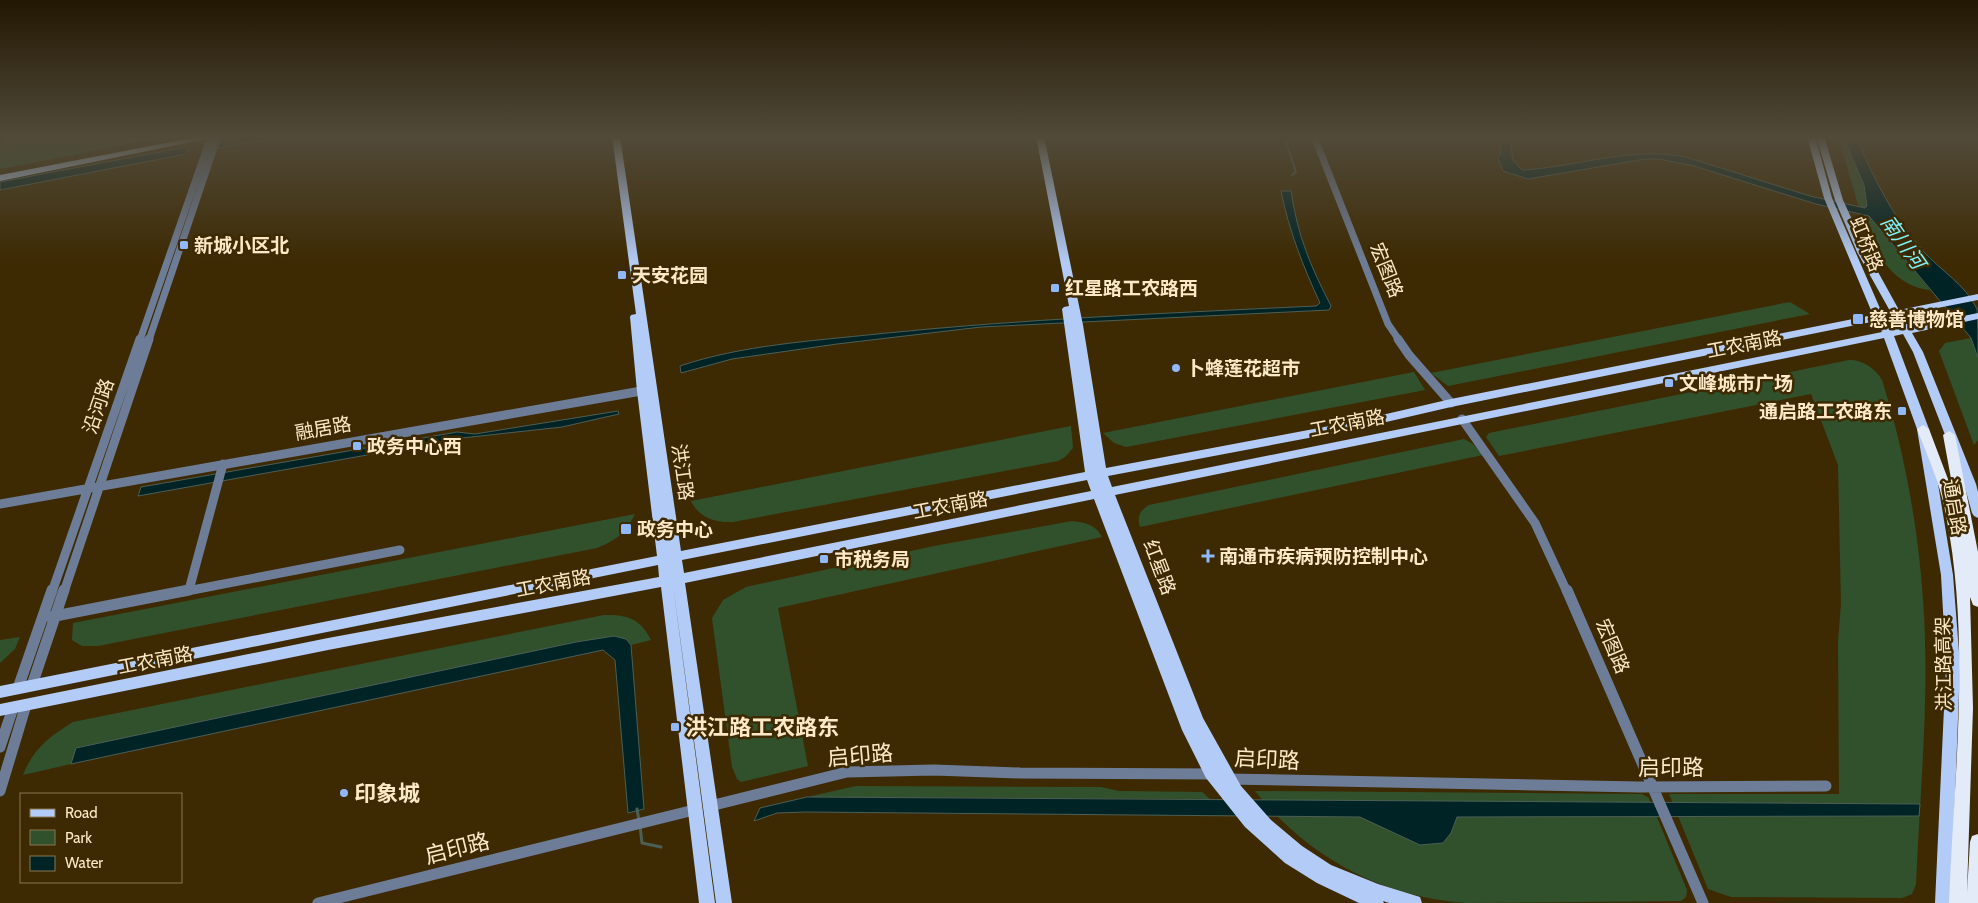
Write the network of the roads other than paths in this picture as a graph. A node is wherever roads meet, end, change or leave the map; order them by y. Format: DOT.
graph roads {
  1 [pos="200,178"];
  2 [pos="616,178"];
  3 [pos="621,178"];
  4 [pos="1043,178"];
  5 [pos="1048,178"];
  6 [pos="1331,178"];
  7 [pos="1823,178"];
  8 [pos="1833,178"];
  9 [pos="1978,297"];
  10 [pos="1072,313"];
  11 [pos="1897,313"];
  12 [pos="1978,316"];
  13 [pos="1880,317"];
  14 [pos="1906,329"];
  15 [pos="1888,334"];
  16 [pos="647,390"];
  17 [pos="1451,403"];
  18 [pos="1462,419"];
  19 [pos="1923,429"];
  20 [pos="1949,435"];
  21 [pos="222,467"];
  22 [pos="1096,474"];
  23 [pos="94,487"];
  24 [pos="1104,493"];
  25 [pos="0,504"];
  26 [pos="1978,513"];
  27 [pos="400,550"];
  28 [pos="670,558"];
  29 [pos="672,580"];
  30 [pos="1969,580"];
  31 [pos="189,590"];
  32 [pos="1978,601"];
  33 [pos="55,616"];
  34 [pos="43,618"];
  35 [pos="32,685"];
  36 [pos="18,688"];
  37 [pos="0,690"];
  38 [pos="10,709"];
  39 [pos="0,747"];
  40 [pos="1211,773"];
  41 [pos="1826,786"];
  42 [pos="1229,787"];
  43 [pos="0,791"];
  44 [pos="1655,791"];
  45 [pos="710,806"];
  46 [pos="694,810"];
  47 [pos="1978,842"];
  48 [pos="318,903"];
  49 [pos="707,903"];
  50 [pos="724,903"];
  51 [pos="1376,903"];
  52 [pos="1414,903"];
  53 [pos="1703,903"];
  54 [pos="1943,903"];
  55 [pos="1958,903"];
  56 [pos="1975,903"];
  1 -- 23 [label="street, 沿河路"];
  2 -- 16 [label="main road, 洪江路"];
  3 -- 16 [label="main road, 洪江路"];
  4 -- 10 [label="main road, 红星路"];
  5 -- 10 [label="main road, 红星路"];
  6 -- 17 [label="street, 宏图路"];
  7 -- 13 [label="main road, 虹桥路"];
  8 -- 11 [label="main road, 虹桥路"];
  9 -- 11 [label="main road, 工农南路"];
  10 -- 22 [label="main road, 红星路"];
  11 -- 13 [label="main road, 工农南路"];
  11 -- 14 [label="main road, 虹桥路"];
  12 -- 14 [label="main road, 工农南路"];
  13 -- 15 [label="main road, 虹桥路"];
  13 -- 17 [label="main road, 工农南路"];
  14 -- 15 [label="main road, 工农南路"];
  14 -- 20 [label="main road, 通启路"];
  15 -- 18 [label="main road, 工农南路"];
  15 -- 19 [label="main road, 通启路"];
  16 -- 21 [label="street, 融居路"];
  16 -- 28 [label="main road, 洪江路"];
  17 -- 22 [label="main road, 工农南路"];
  18 -- 24 [label="main road, 工农南路"];
  18 -- 44 [label="street, 宏图路"];
  19 -- 30 [label="highway, 洪江路高架"];
  19 -- 54 [label="main road, 通启路"];
  20 -- 26 [label="main road, 通启路"];
  20 -- 30 [label="highway, 洪江路高架"];
  21 -- 23 [label="street, 融居路"];
  21 -- 31 [label="street"];
  22 -- 24 [label="main road, 红星路"];
  22 -- 28 [label="main road, 工农南路"];
  23 -- 25 [label="street, 融居路"];
  23 -- 33 [label="street, 沿河路"];
  23 -- 34 [label="street, 沿河路"];
  24 -- 29 [label="main road, 工农南路"];
  24 -- 40 [label="main road, 红星路"];
  24 -- 42 [label="main road, 红星路"];
  27 -- 31 [label="street"];
  28 -- 29 [label="main road, 洪江路"];
  28 -- 35 [label="main road, 工农南路"];
  29 -- 38 [label="main road, 工农南路"];
  29 -- 45 [label="main road, 洪江路"];
  29 -- 46 [label="main road, 洪江路"];
  30 -- 32 [label="highway, 洪江路高架"];
  30 -- 55 [label="highway, 洪江路高架"];
  31 -- 33 [label="street"];
  33 -- 34 [label="street"];
  33 -- 35 [label="street, 沿河路"];
  34 -- 36 [label="street, 沿河路"];
  35 -- 36 [label="main road, 工农南路"];
  36 -- 37 [label="main road, 工农南路"];
  38 -- 39 [label="street"];
  38 -- 43 [label="street"];
  40 -- 42 [label="main road, 红星路"];
  40 -- 45 [label="street, 启印路"];
  41 -- 44 [label="street, 启印路"];
  42 -- 44 [label="street, 启印路"];
  42 -- 51 [label="main road, 红星路"];
  42 -- 52 [label="main road, 红星路"];
  44 -- 53 [label="street, 宏图路"];
  45 -- 50 [label="main road, 洪江路"];
  46 -- 48 [label="street, 启印路"];
  46 -- 49 [label="main road, 洪江路"];
  47 -- 56 [label="highway"];
}
